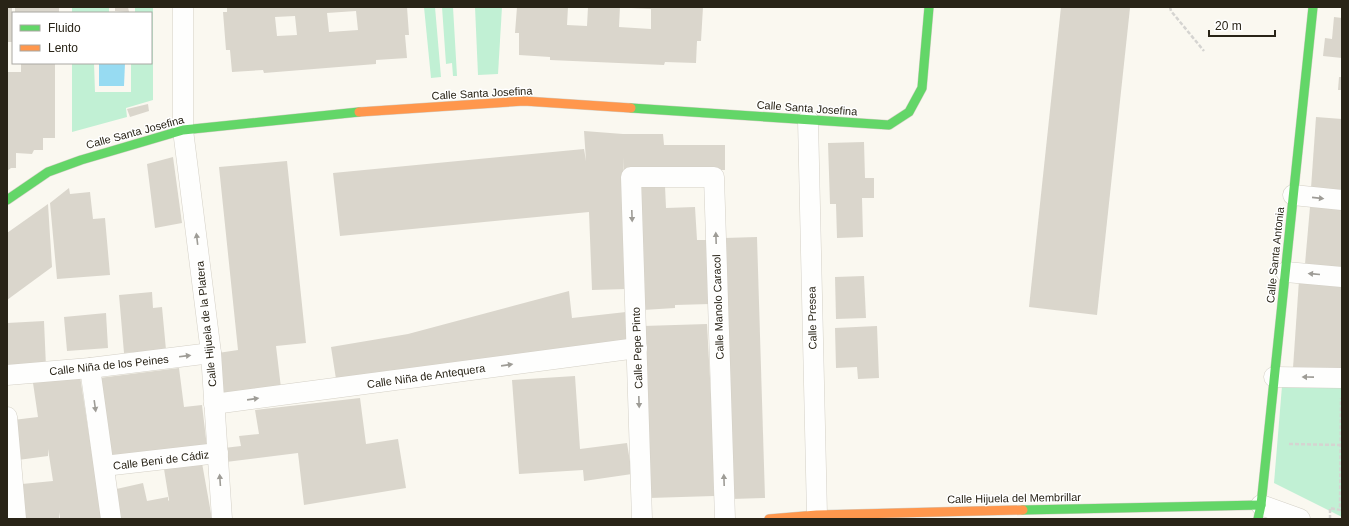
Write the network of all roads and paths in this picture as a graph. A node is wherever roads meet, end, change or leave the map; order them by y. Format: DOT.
graph roads {
  1 [pos="183,7"];
  2 [pos="929,7"];
  3 [pos="1170,7"];
  4 [pos="1313,7"];
  5 [pos="1204,50"];
  6 [pos="808,120"];
  7 [pos="183,130"];
  8 [pos="631,177"];
  9 [pos="1293,195"];
  10 [pos="7,200"];
  11 [pos="1342,200"];
  12 [pos="1286,272"];
  13 [pos="1342,277"];
  14 [pos="637,348"];
  15 [pos="211,353"];
  16 [pos="90,368"];
  17 [pos="7,375"];
  18 [pos="1274,377"];
  19 [pos="1342,378"];
  20 [pos="214,404"];
  21 [pos="7,417"];
  22 [pos="1341,445"];
  23 [pos="1266,450"];
  24 [pos="218,453"];
  25 [pos="104,466"];
  26 [pos="1259,512"];
  27 [pos="817,515"];
  28 [pos="16,519"];
  29 [pos="111,519"];
  30 [pos="222,519"];
  31 [pos="642,519"];
  32 [pos="725,519"];
  33 [pos="769,519"];
  34 [pos="1300,519"];
  35 [pos="1330,519"];
  1 -- 7 [label="street, Calle Hijuela de la Platera"];
  2 -- 6 [label="street, Calle Santa Josefina"];
  3 -- 5 [label="path"];
  4 -- 9 [label="street, Calle Santa Antonia"];
  6 -- 7 [label="street, Calle Santa Josefina"];
  6 -- 27 [label="street, Calle Presea"];
  7 -- 10 [label="street, Calle Santa Josefina"];
  15 -- 7 [label="street, Calle Hijuela de la Platera, one-way"];
  8 -- 14 [label="street, Calle Pepe Pinto, one-way"];
  32 -- 8 [label="street, Calle Manolo Caracol, one-way"];
  9 -- 11 [label="street, one-way"];
  9 -- 12 [label="street, Calle Santa Antonia"];
  13 -- 12 [label="street, one-way"];
  12 -- 18 [label="street, Calle Santa Antonia"];
  20 -- 14 [label="street, Calle Niña de Antequera, one-way"];
  14 -- 31 [label="street, Calle Pepe Pinto, one-way"];
  16 -- 15 [label="street, Calle Niña de los Peines, one-way"];
  15 -- 20 [label="street, Calle Hijuela de la Platera"];
  16 -- 17 [label="street, Calle Niña de los Peines"];
  16 -- 25 [label="street, Calle Beni de Cádiz, one-way"];
  19 -- 18 [label="street, one-way"];
  18 -- 23 [label="street, Calle Santa Antonia"];
  19 -- 22 [label="path"];
  20 -- 24 [label="street, Calle Hijuela de la Platera"];
  21 -- 28 [label="street"];
  22 -- 23 [label="path"];
  22 -- 35 [label="path"];
  23 -- 26 [label="street, Calle Santa Antonia"];
  24 -- 25 [label="street, Calle Beni de Cádiz"];
  30 -- 24 [label="street, Calle Hijuela de la Platera, one-way"];
  25 -- 29 [label="street, Calle Beni de Cádiz"];
  26 -- 27 [label="street, Calle Hijuela del Membrillar"];
  26 -- 34 [label="street"];
  27 -- 33 [label="street, Calle Hijuela del Membrillar"];
}
